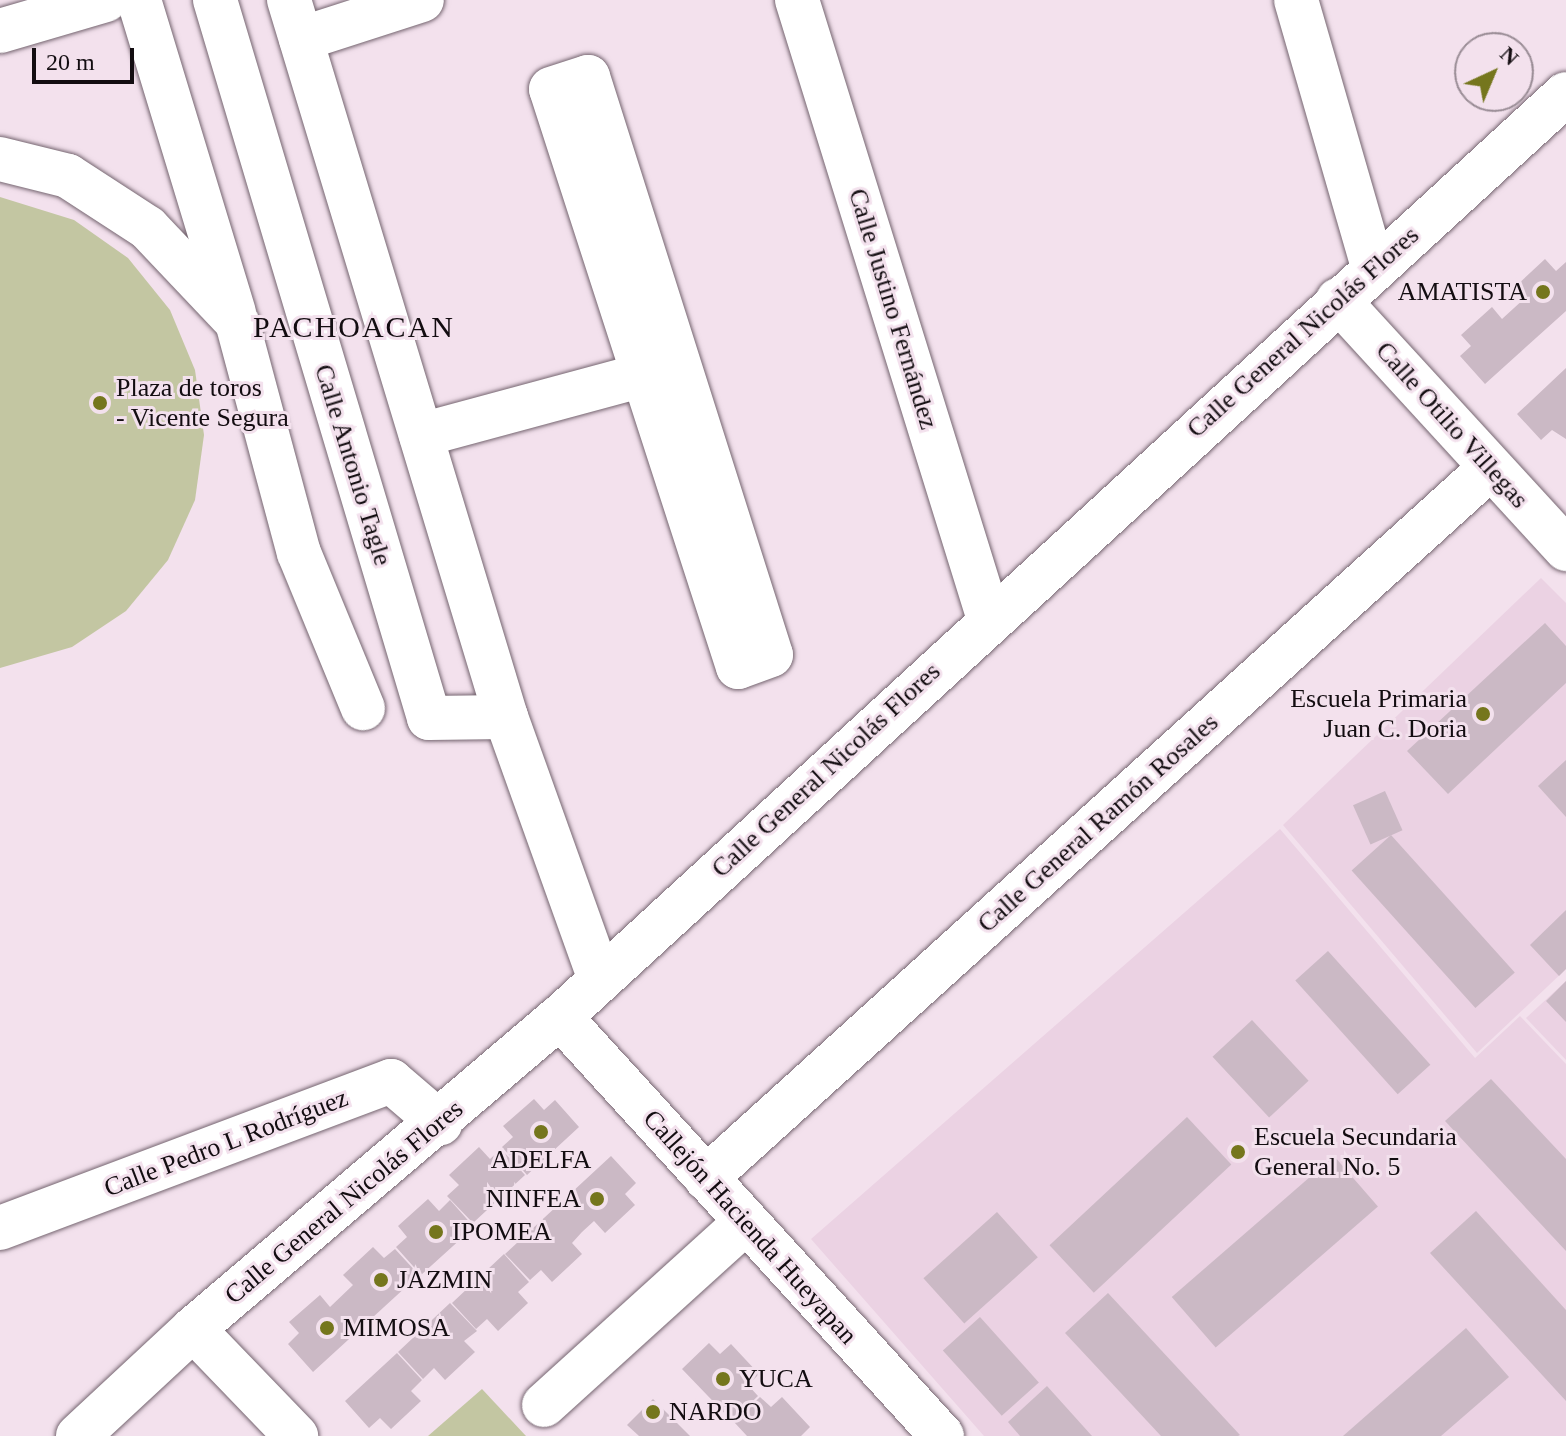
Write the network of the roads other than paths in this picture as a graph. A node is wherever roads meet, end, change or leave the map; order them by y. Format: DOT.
graph roads {
  1 [pos="106,0"];
  2 [pos="139,0"];
  3 [pos="215,0"];
  4 [pos="422,0"];
  5 [pos="797,0"];
  6 [pos="1296,0"];
  7 [pos="295,19"];
  8 [pos="0,31"];
  9 [pos="1566,94"];
  10 [pos="0,159"];
  11 [pos="601,181"];
  12 [pos="1373,267"];
  13 [pos="1338,300"];
  14 [pos="237,322"];
  15 [pos="661,370"];
  16 [pos="421,435"];
  17 [pos="1490,468"];
  18 [pos="1566,549"];
  19 [pos="989,619"];
  20 [pos="363,708"];
  21 [pos="506,717"];
  22 [pos="600,980"];
  23 [pos="560,1017"];
  24 [pos="440,1123"];
  25 [pos="706,1178"];
  26 [pos="745,1223"];
  27 [pos="0,1228"];
  28 [pos="193,1329"];
  29 [pos="544,1405"];
  30 [pos="78,1436"];
  31 [pos="296,1436"];
  32 [pos="942,1436"];
  1 -- 8 [label="street"];
  2 -- 14 [label="street"];
  3 -- 21 [label="street, Calle Antonio Tagle"];
  4 -- 7 [label="street"];
  5 -- 19 [label="street, Calle Justino Fernández"];
  6 -- 12 [label="street"];
  7 -- 16 [label="street"];
  9 -- 12 [label="street, Calle General Nicolás Flores"];
  10 -- 14 [label="street"];
  11 -- 15 [label="street"];
  12 -- 13 [label="street, Calle General Nicolás Flores"];
  13 -- 17 [label="street, Calle Otilio Villegas"];
  13 -- 19 [label="street, Calle General Nicolás Flores"];
  14 -- 20 [label="street"];
  15 -- 15 [label="street"];
  15 -- 16 [label="street"];
  16 -- 21 [label="street"];
  17 -- 18 [label="street, Calle Otilio Villegas"];
  17 -- 25 [label="street, Calle General Ramón Rosales"];
  19 -- 22 [label="street, Calle General Nicolás Flores"];
  21 -- 22 [label="street"];
  22 -- 23 [label="street, Calle General Nicolás Flores"];
  23 -- 24 [label="street, Calle General Nicolás Flores"];
  23 -- 25 [label="street, Callejón Hacienda Hueyapan"];
  24 -- 27 [label="street, Calle Pedro L Rodríguez"];
  24 -- 28 [label="street, Calle General Nicolás Flores"];
  25 -- 26 [label="street, Callejón Hacienda Hueyapan"];
  26 -- 29 [label="street"];
  26 -- 32 [label="street, Callejón Hacienda Hueyapan"];
  28 -- 30 [label="street, Calle General Nicolás Flores"];
  28 -- 31 [label="street"];
}
